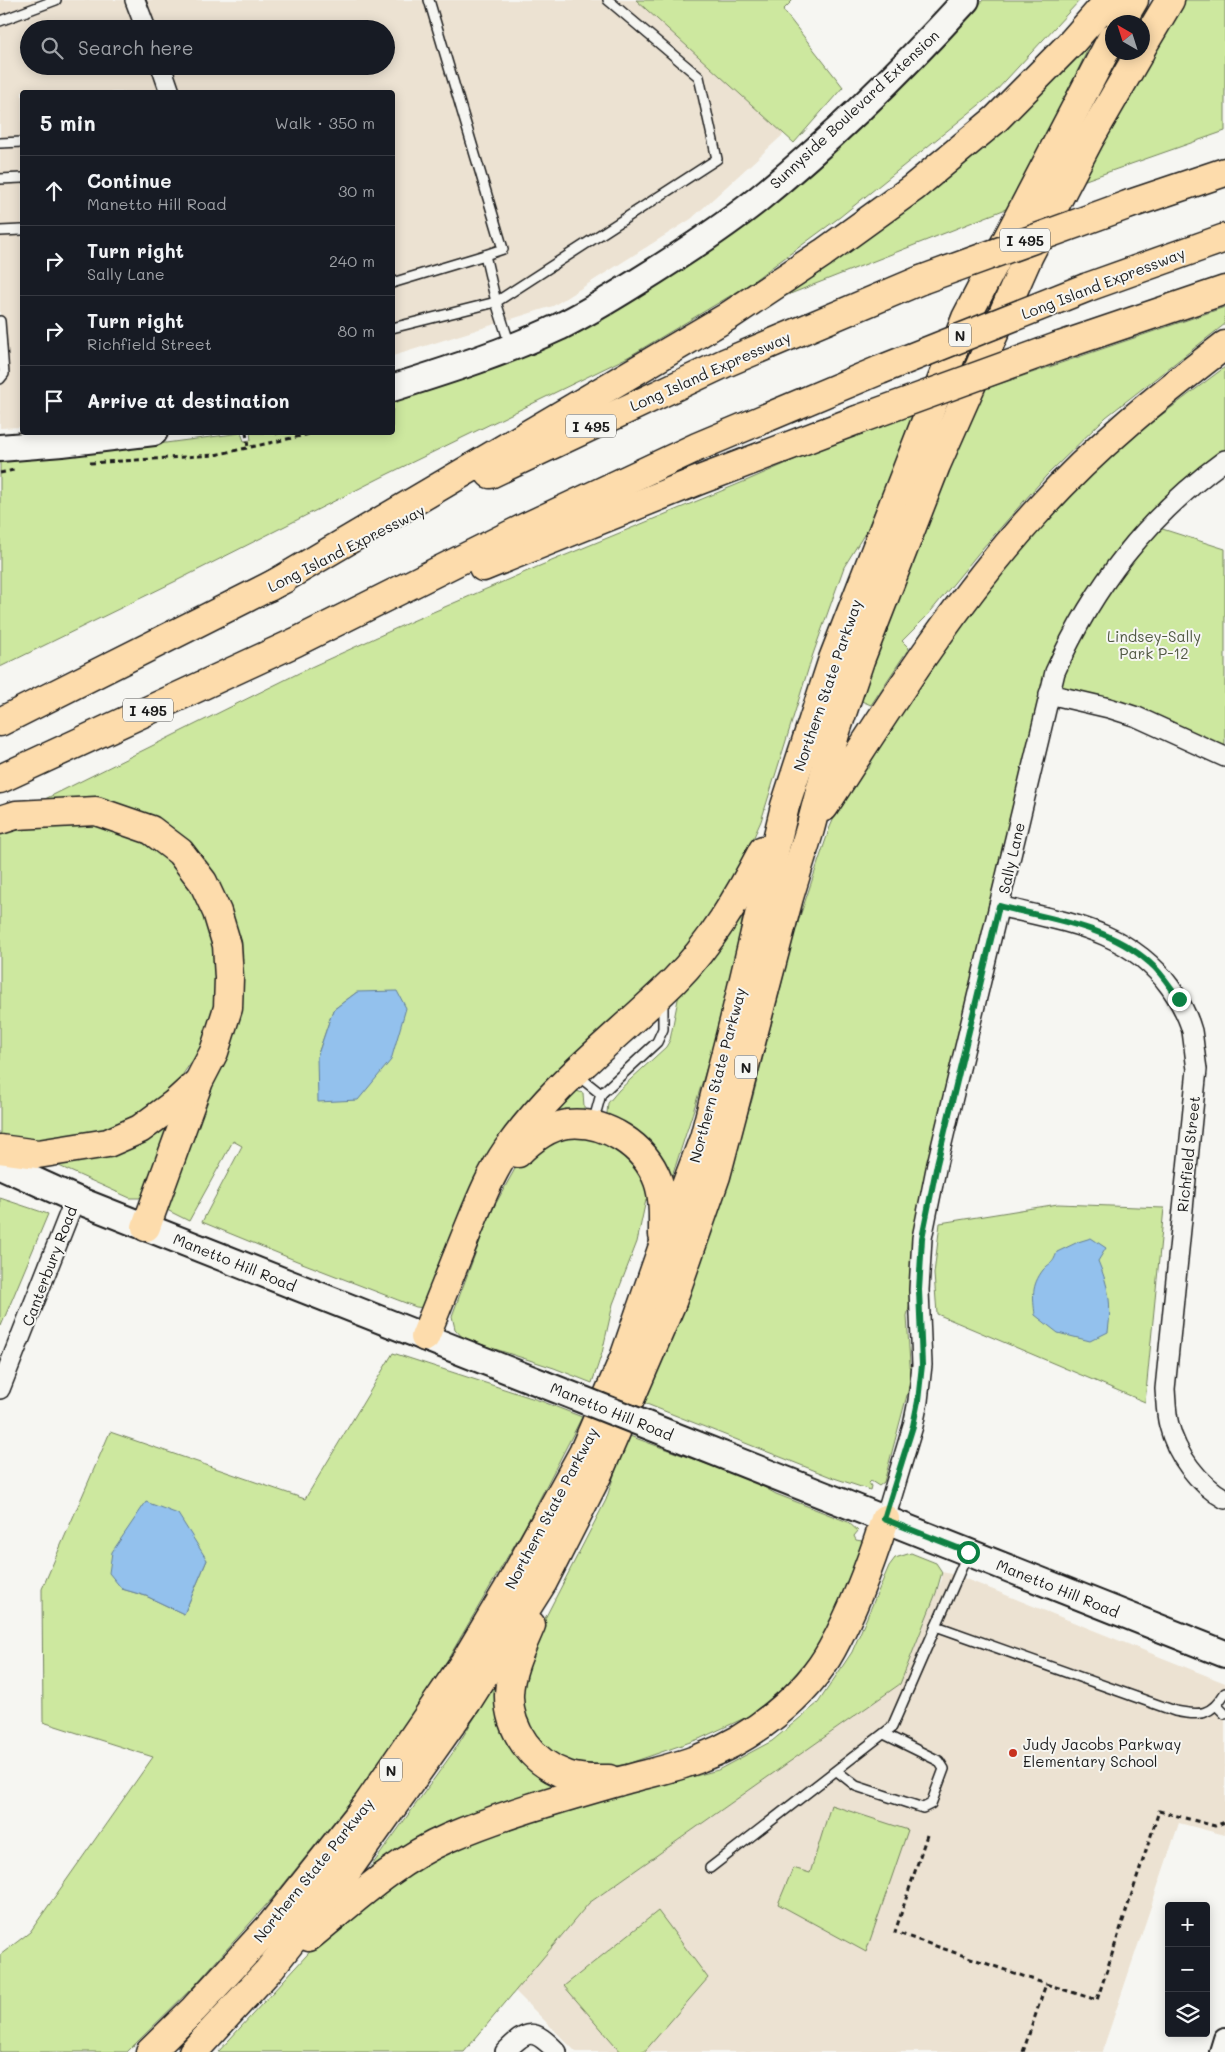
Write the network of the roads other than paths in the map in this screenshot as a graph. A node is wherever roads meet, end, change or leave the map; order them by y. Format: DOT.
graph roads {
  1 [pos="56,0"];
  2 [pos="135,0"];
  3 [pos="429,0"];
  4 [pos="608,0"];
  5 [pos="966,0"];
  6 [pos="1108,0"];
  7 [pos="1134,0"];
  8 [pos="1170,0"];
  9 [pos="1125,15"];
  10 [pos="143,20"];
  11 [pos="0,22"];
  12 [pos="1150,34"];
  13 [pos="1105,51"];
  14 [pos="1135,60"];
  15 [pos="164,75"];
  16 [pos="169,90"];
  17 [pos="20,142"];
  18 [pos="0,143"];
  19 [pos="1225,172"];
  20 [pos="20,178"];
  21 [pos="0,180"];
  22 [pos="20,230"];
  23 [pos="0,231"];
  24 [pos="1225,238"];
  25 [pos="485,255"];
  26 [pos="395,282"];
  27 [pos="1225,290"];
  28 [pos="496,302"];
  29 [pos="0,321"];
  30 [pos="395,327"];
  31 [pos="0,333"];
  32 [pos="1225,345"];
  33 [pos="511,347"];
  34 [pos="0,379"];
  35 [pos="395,387"];
  36 [pos="129,435"];
  37 [pos="0,448"];
  38 [pos="1225,460"];
  39 [pos="269,587"];
  40 [pos="296,642"];
  41 [pos="1049,694"];
  42 [pos="0,722"];
  43 [pos="1225,757"];
  44 [pos="0,779"];
  45 [pos="785,806"];
  46 [pos="0,820"];
  47 [pos="810,829"];
  48 [pos="999,906"];
  49 [pos="663,990"];
  50 [pos="574,1072"];
  51 [pos="199,1081"];
  52 [pos="601,1094"];
  53 [pos="592,1126"];
  54 [pos="0,1149"];
  55 [pos="0,1165"];
  56 [pos="0,1175"];
  57 [pos="35,1180"];
  58 [pos="75,1199"];
  59 [pos="146,1227"];
  60 [pos="663,1246"];
  61 [pos="429,1339"];
  62 [pos="8,1345"];
  63 [pos="0,1390"];
  64 [pos="1225,1499"];
  65 [pos="884,1519"];
  66 [pos="968,1552"];
  67 [pos="543,1582"];
  68 [pos="936,1626"];
  69 [pos="1225,1654"];
  70 [pos="1225,1693"];
  71 [pos="1217,1706"];
  72 [pos="1225,1714"];
  73 [pos="884,1734"];
  74 [pos="837,1771"];
  75 [pos="625,1780"];
  76 [pos="710,1868"];
  77 [pos="268,1971"];
  78 [pos="1225,2039"];
  79 [pos="556,2051"];
  80 [pos="150,2052"];
  81 [pos="193,2052"];
  82 [pos="505,2052"];
  83 [pos="1221,2052"];
  1 -- 11 [label="lane"];
  2 -- 10 [label="street"];
  3 -- 25 [label="lane"];
  4 -- 28 [label="lane"];
  5 -- 33 [label="main road, Sunnyside Boulevard Extension"];
  6 -- 39 [label="highway"];
  7 -- 9 [label="highway"];
  8 -- 12 [label="highway"];
  13 -- 45 [label="highway, Northern State Parkway / N"];
  14 -- 47 [label="highway, Northern State Parkway / N"];
  15 -- 16 [label="street"];
  17 -- 18 [label="lane"];
  19 -- 39 [label="highway, Long Island Expressway / I 495, bridge"];
  20 -- 21 [label="lane"];
  22 -- 23 [label="lane"];
  24 -- 40 [label="highway, Long Island Expressway / I 495, bridge"];
  25 -- 26 [label="lane"];
  25 -- 28 [label="lane"];
  27 -- 40 [label="highway, bridge"];
  28 -- 30 [label="lane"];
  28 -- 33 [label="lane"];
  29 -- 31 [label="lane"];
  31 -- 34 [label="lane"];
  32 -- 47 [label="highway"];
  33 -- 35 [label="main road, Sunnyside Boulevard Extension"];
  36 -- 37 [label="main road"];
  38 -- 41 [label="street, Sally Lane"];
  39 -- 42 [label="highway, Long Island Expressway / I 495"];
  40 -- 44 [label="highway, Long Island Expressway / I 495"];
  41 -- 43 [label="street"];
  41 -- 48 [label="street, Sally Lane"];
  45 -- 49 [label="highway"];
  45 -- 60 [label="highway, Northern State Parkway / N"];
  46 -- 51 [label="highway"];
  47 -- 67 [label="highway, Northern State Parkway / N"];
  48 -- 64 [label="street, Richfield Street"];
  48 -- 65 [label="street, Sally Lane"];
  49 -- 50 [label="highway"];
  49 -- 52 [label="lane"];
  50 -- 52 [label="lane"];
  50 -- 61 [label="highway"];
  51 -- 54 [label="highway"];
  51 -- 59 [label="highway"];
  52 -- 53 [label="lane"];
  53 -- 60 [label="highway"];
  53 -- 61 [label="highway"];
  55 -- 57 [label="main road, Manetto Hill Road"];
  56 -- 57 [label="main road"];
  57 -- 58 [label="main road, Manetto Hill Road"];
  58 -- 59 [label="main road, Manetto Hill Road"];
  58 -- 62 [label="street, Canterbury Road"];
  59 -- 61 [label="main road, Manetto Hill Road"];
  60 -- 80 [label="highway, Northern State Parkway / N"];
  61 -- 65 [label="main road, Manetto Hill Road, bridge"];
  62 -- 63 [label="street, Canterbury Road"];
  65 -- 66 [label="main road, Manetto Hill Road"];
  65 -- 75 [label="highway"];
  66 -- 68 [label="lane"];
  66 -- 69 [label="main road, Manetto Hill Road"];
  67 -- 75 [label="highway"];
  67 -- 77 [label="highway, Northern State Parkway / N"];
  68 -- 71 [label="lane"];
  68 -- 73 [label="lane"];
  70 -- 71 [label="lane"];
  71 -- 72 [label="lane"];
  73 -- 74 [label="lane"];
  73 -- 74 [label="lane"];
  74 -- 76 [label="lane"];
  75 -- 77 [label="highway"];
  77 -- 81 [label="highway, Northern State Parkway / N"];
  78 -- 83 [label="street"];
  79 -- 82 [label="street"];
}
